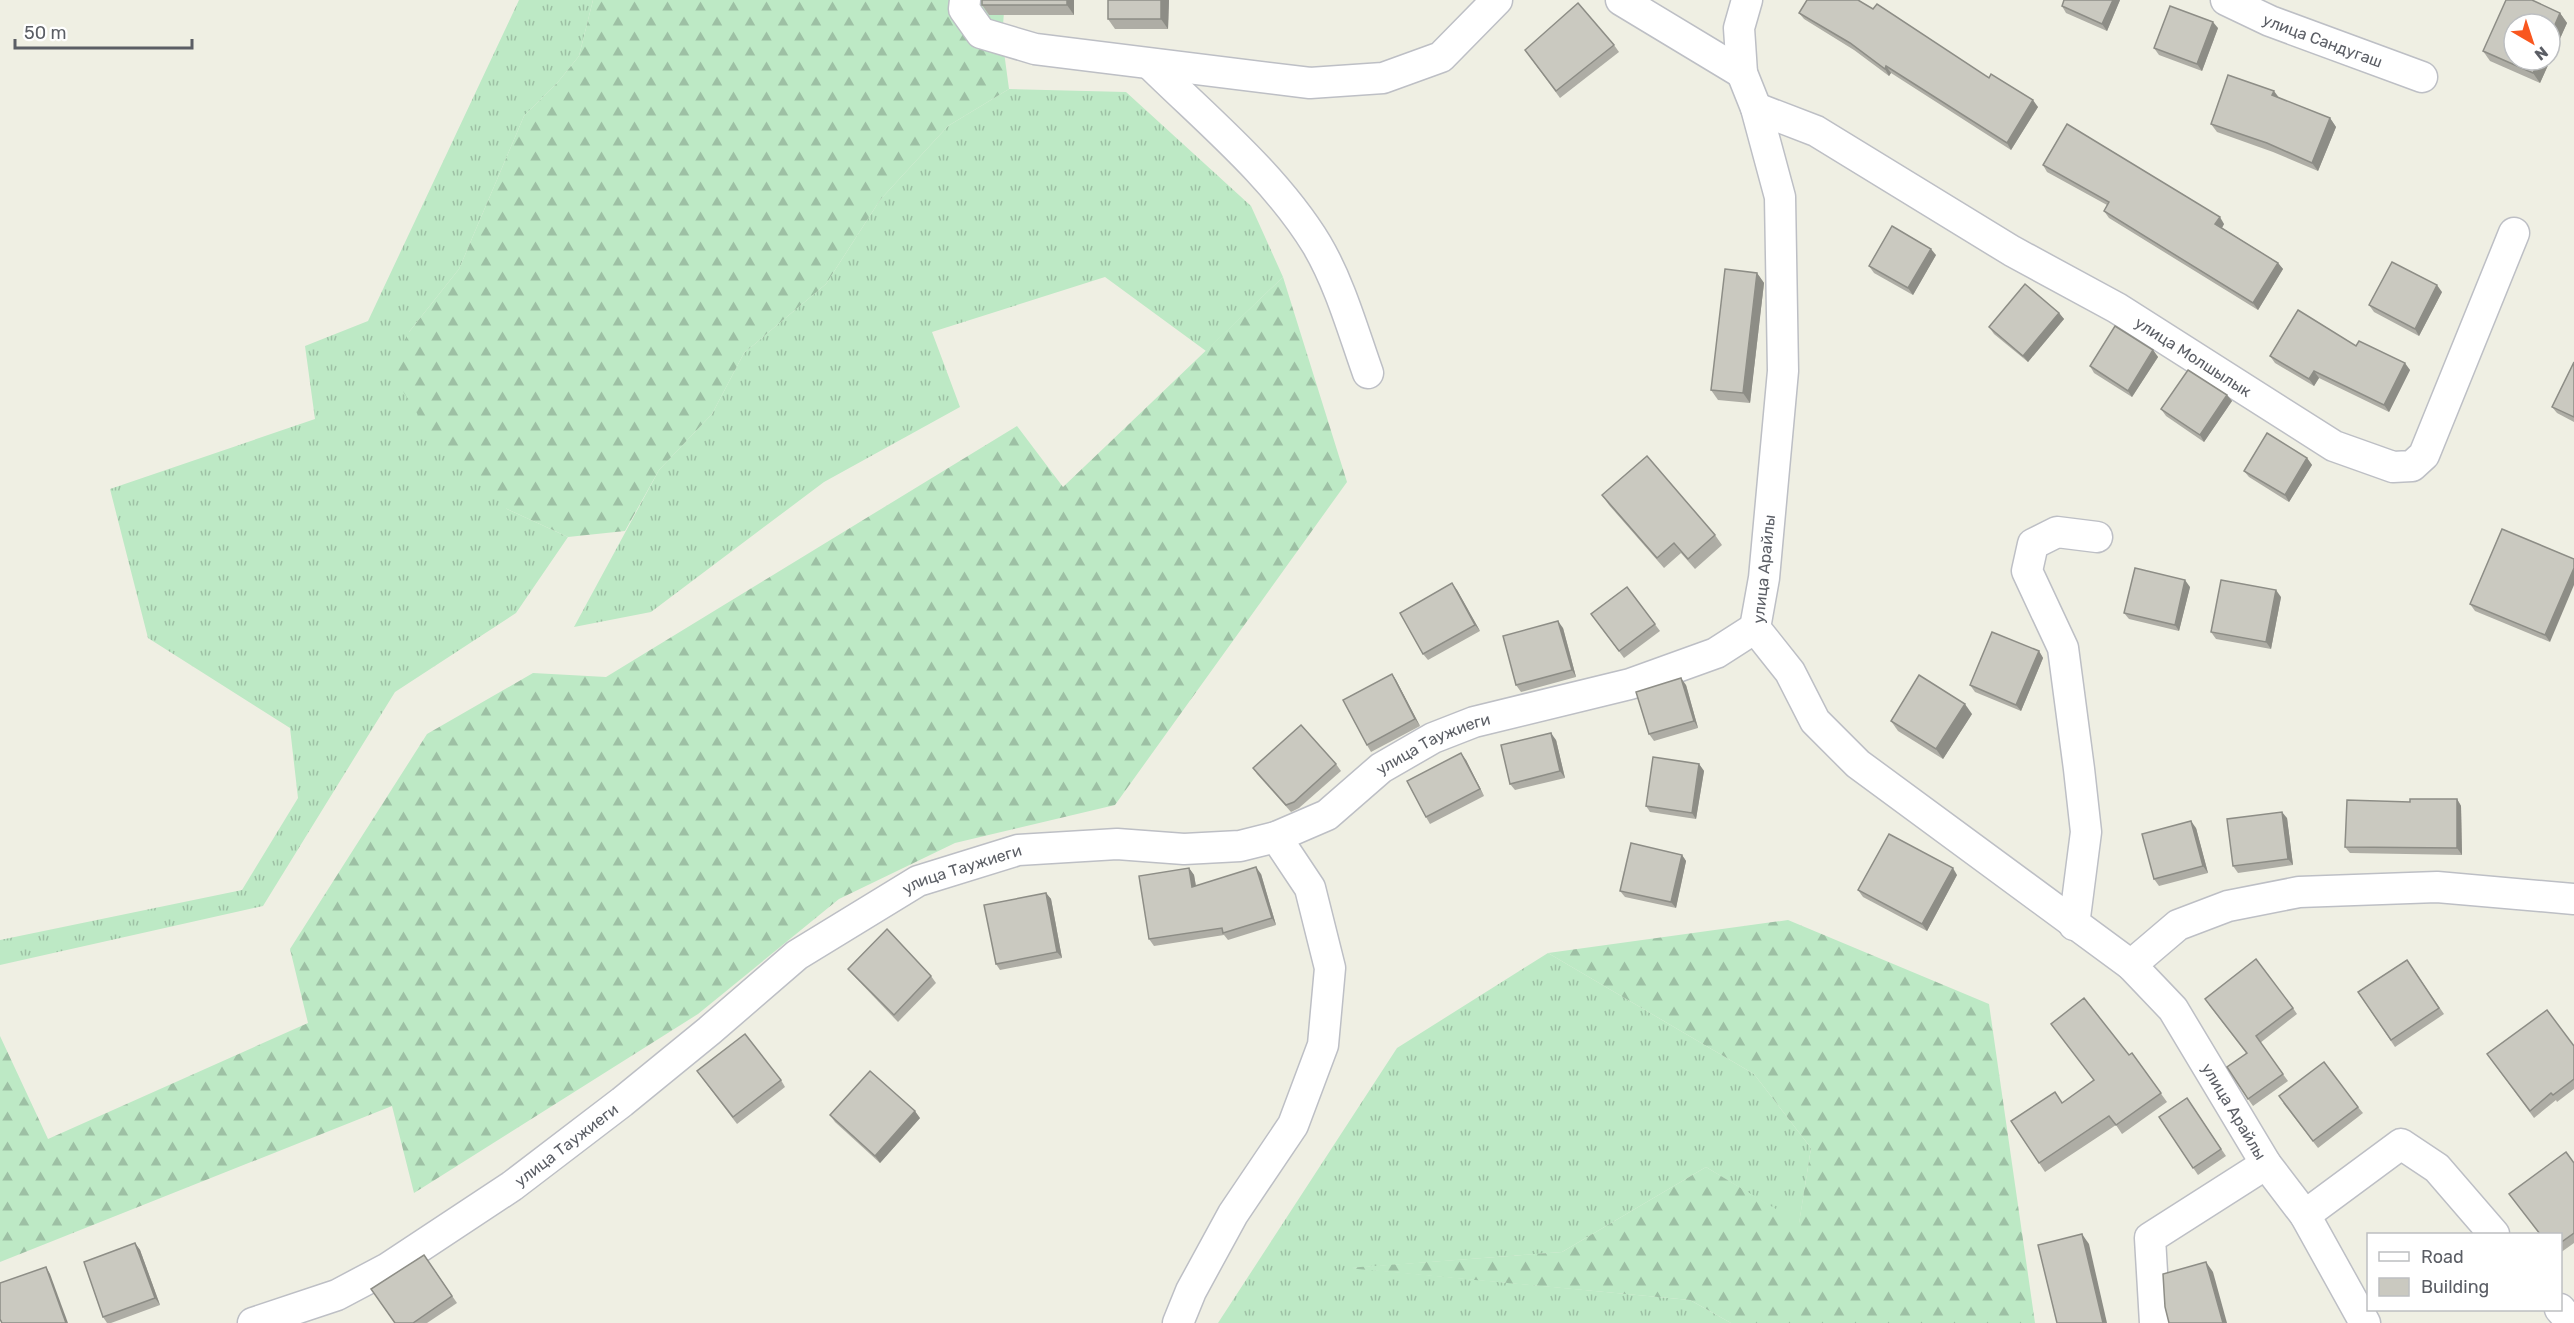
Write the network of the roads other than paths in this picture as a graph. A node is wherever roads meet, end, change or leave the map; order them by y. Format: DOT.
graph roads {
  1 [pos="966,0"];
  2 [pos="1497,0"];
  3 [pos="1621,0"];
  4 [pos="1747,0"];
  5 [pos="2226,0"];
  6 [pos="1150,64"];
  7 [pos="1742,73"];
  8 [pos="2422,77"];
  9 [pos="1756,108"];
  10 [pos="2514,233"];
  11 [pos="1368,373"];
  12 [pos="2097,537"];
  13 [pos="1755,628"];
  14 [pos="1276,837"];
  15 [pos="2574,899"];
  16 [pos="2074,925"];
  17 [pos="2131,965"];
  18 [pos="2266,1164"];
  19 [pos="2306,1215"];
  20 [pos="2493,1233"];
  21 [pos="2562,1311"];
  22 [pos="2574,1318"];
  23 [pos="253,1323"];
  24 [pos="1178,1323"];
  25 [pos="2155,1323"];
  26 [pos="2365,1323"];
  1 -- 6 [label="street"];
  2 -- 6 [label="street"];
  3 -- 7 [label="street"];
  4 -- 7 [label="street, улица Арайлы"];
  5 -- 8 [label="street, улица Сандугаш"];
  6 -- 11 [label="street"];
  7 -- 9 [label="street, улица Арайлы"];
  9 -- 10 [label="street, улица Молшылык"];
  9 -- 13 [label="street, улица Арайлы"];
  12 -- 16 [label="street"];
  13 -- 14 [label="street, улица Таужиеги"];
  13 -- 16 [label="street, улица Арайлы"];
  14 -- 23 [label="street, улица Таужиеги"];
  14 -- 24 [label="street"];
  15 -- 17 [label="street"];
  16 -- 17 [label="street, улица Арайлы"];
  17 -- 18 [label="street, улица Арайлы"];
  18 -- 19 [label="street, улица Арайлы"];
  18 -- 25 [label="street"];
  19 -- 20 [label="street"];
  19 -- 26 [label="street, улица Арайлы"];
  21 -- 22 [label="street"];
}
